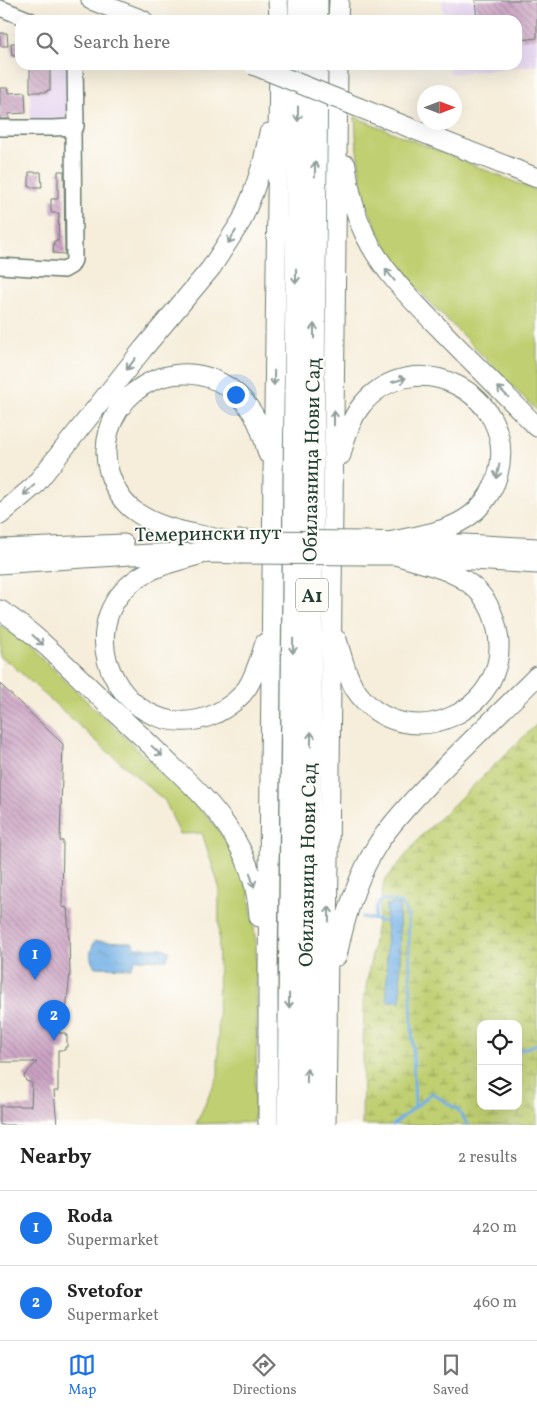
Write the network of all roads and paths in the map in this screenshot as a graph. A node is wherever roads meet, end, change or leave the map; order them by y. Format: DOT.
graph roads {
  1 [pos="91,0"];
  2 [pos="278,0"];
  3 [pos="299,0"];
  4 [pos="317,0"];
  5 [pos="339,0"];
  6 [pos="0,8"];
  7 [pos="18,15"];
  8 [pos="130,15"];
  9 [pos="278,15"];
  10 [pos="299,15"];
  11 [pos="317,15"];
  12 [pos="338,15"];
  13 [pos="75,70"];
  14 [pos="265,70"];
  15 [pos="279,70"];
  16 [pos="298,70"];
  17 [pos="317,70"];
  18 [pos="338,70"];
  19 [pos="279,84"];
  20 [pos="337,114"];
  21 [pos="73,127"];
  22 [pos="0,128"];
  23 [pos="537,178"];
  24 [pos="0,266"];
  25 [pos="537,427"];
  26 [pos="273,476"];
  27 [pos="334,484"];
  28 [pos="0,515"];
  29 [pos="227,546"];
  30 [pos="537,548"];
  31 [pos="0,549"];
  32 [pos="392,549"];
  33 [pos="0,564"];
  34 [pos="537,564"];
  35 [pos="0,610"];
  36 [pos="332,619"];
  37 [pos="272,623"];
  38 [pos="537,676"];
  39 [pos="268,973"];
  40 [pos="328,998"];
  41 [pos="268,1125"];
  42 [pos="288,1125"];
  43 [pos="306,1125"];
  44 [pos="326,1125"];
  1 -- 8 [label="main road"];
  2 -- 9 [label="main road"];
  3 -- 10 [label="highway"];
  4 -- 11 [label="highway"];
  5 -- 12 [label="main road"];
  6 -- 7 [label="street"];
  13 -- 21 [label="street"];
  14 -- 23 [label="main road, bridge"];
  15 -- 19 [label="main road, Обилазница Нови Сад"];
  16 -- 42 [label="highway, A1, one-way"];
  43 -- 17 [label="highway, A1, one-way"];
  18 -- 20 [label="main road, Обилазница Нови Сад"];
  19 -- 26 [label="main road, Обилазница Нови Сад, one-way"];
  19 -- 28 [label="main road, one-way"];
  25 -- 20 [label="main road, one-way"];
  27 -- 20 [label="main road, Обилазница Нови Сад, one-way"];
  21 -- 22 [label="street"];
  21 -- 24 [label="street"];
  26 -- 29 [label="main road"];
  26 -- 37 [label="main road, Обилазница Нови Сад"];
  27 -- 32 [label="main road, one-way"];
  27 -- 36 [label="main road, Обилазница Нови Сад"];
  29 -- 31 [label="main road, Темерински пут"];
  29 -- 32 [label="main road, Темерински пут, bridge"];
  29 -- 33 [label="main road, Темерински пут"];
  29 -- 37 [label="main road"];
  30 -- 32 [label="main road, Темерински пут"];
  32 -- 34 [label="main road, Темерински пут"];
  32 -- 36 [label="main road"];
  35 -- 39 [label="main road, one-way"];
  40 -- 36 [label="main road, Обилазница Нови Сад, one-way"];
  37 -- 39 [label="main road, Обилазница Нови Сад"];
  38 -- 40 [label="main road"];
  39 -- 41 [label="main road, Обилазница Нови Сад"];
  40 -- 44 [label="main road, Обилазница Нови Сад"];
}
